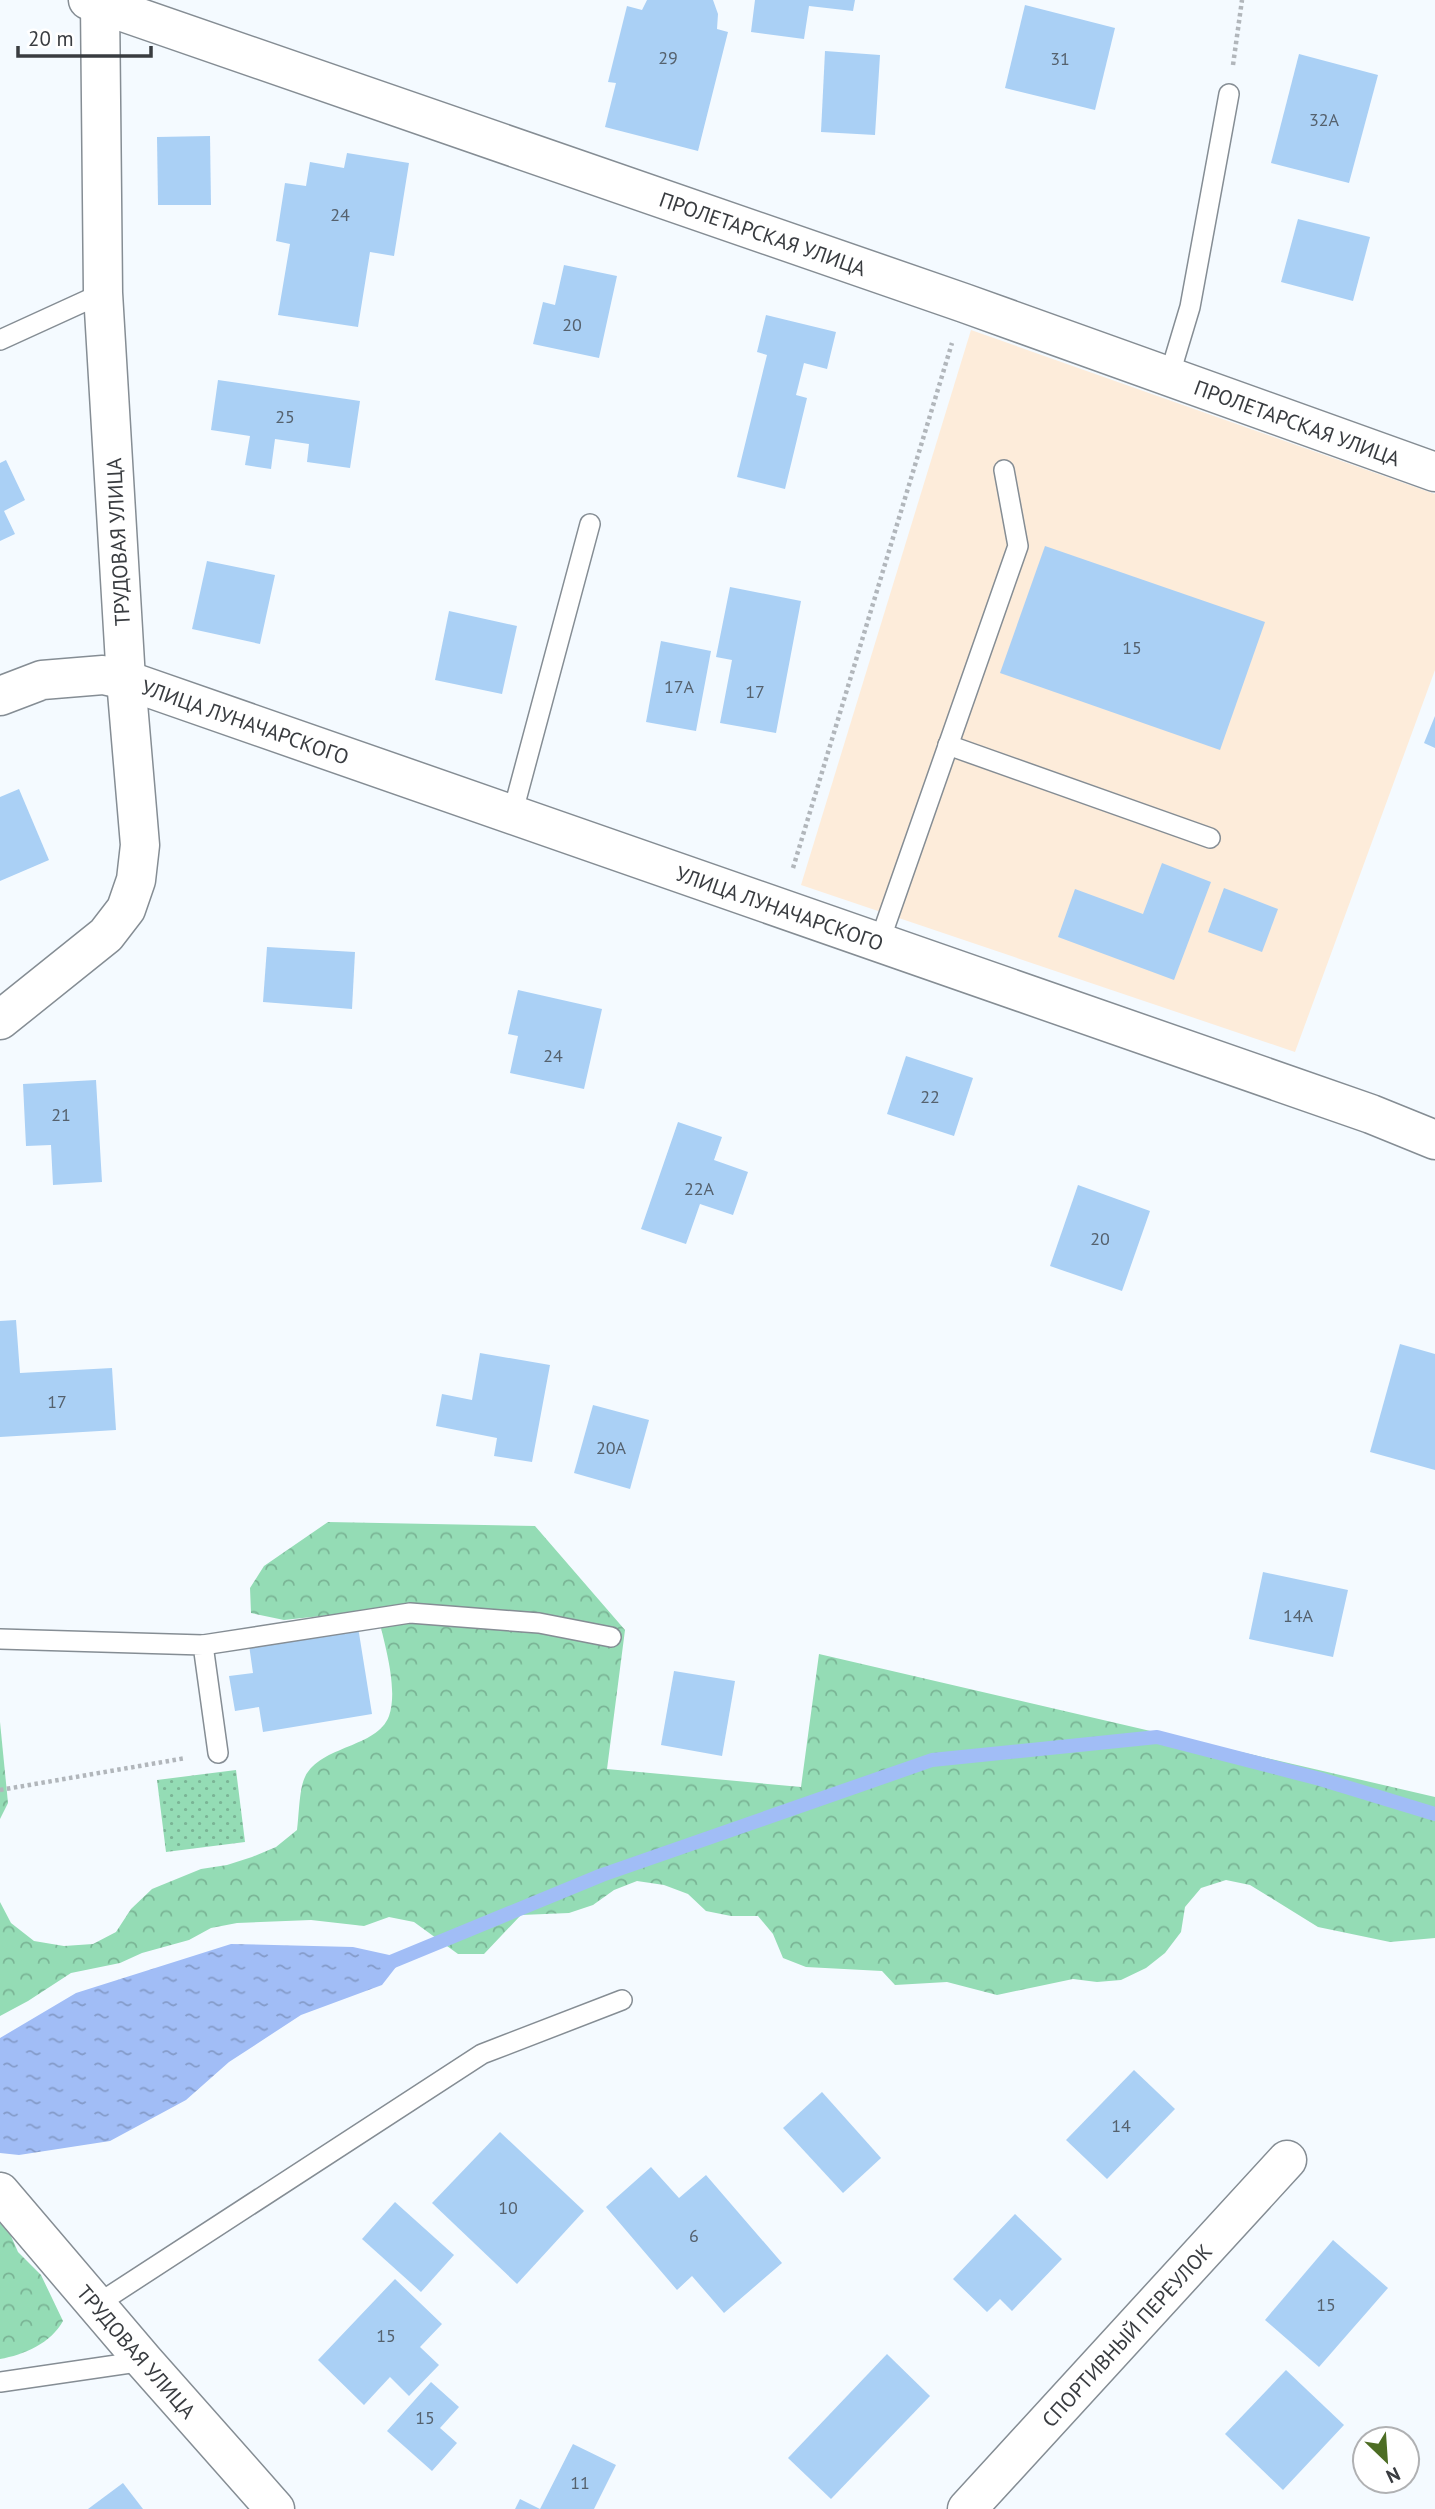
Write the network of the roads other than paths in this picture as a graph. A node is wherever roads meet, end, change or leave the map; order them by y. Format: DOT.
graph roads {
  1 [pos="94,2"];
  2 [pos="1229,94"];
  3 [pos="103,293"];
  4 [pos="0,340"];
  5 [pos="1169,377"];
  6 [pos="1004,470"];
  7 [pos="1435,472"];
  8 [pos="590,524"];
  9 [pos="126,680"];
  10 [pos="0,696"];
  11 [pos="948,745"];
  12 [pos="512,815"];
  13 [pos="1210,838"];
  14 [pos="878,943"];
  15 [pos="0,1020"];
  16 [pos="1435,1140"];
  17 [pos="611,1637"];
  18 [pos="0,1639"];
  19 [pos="203,1645"];
  20 [pos="218,1753"];
  21 [pos="622,2000"];
  22 [pos="1287,2160"];
  23 [pos="0,2192"];
  24 [pos="96,2305"];
  25 [pos="144,2361"];
  26 [pos="0,2382"];
  27 [pos="275,2509"];
  28 [pos="967,2509"];
  1 -- 3 [label="street, ТРУДОВАЯ УЛИЦА"];
  1 -- 5 [label="street, ПРОЛЕТАРСКАЯ УЛИЦА"];
  2 -- 5 [label="lane"];
  3 -- 4 [label="lane"];
  3 -- 9 [label="street, ТРУДОВАЯ УЛИЦА"];
  5 -- 7 [label="street, ПРОЛЕТАРСКАЯ УЛИЦА"];
  6 -- 11 [label="lane"];
  8 -- 12 [label="lane"];
  9 -- 10 [label="street, УЛИЦА ЛУНАЧАРСКОГО"];
  9 -- 12 [label="street, УЛИЦА ЛУНАЧАРСКОГО"];
  9 -- 15 [label="street, ТРУДОВАЯ УЛИЦА"];
  11 -- 13 [label="lane"];
  11 -- 14 [label="lane"];
  12 -- 14 [label="street, УЛИЦА ЛУНАЧАРСКОГО"];
  14 -- 16 [label="street, УЛИЦА ЛУНАЧАРСКОГО"];
  17 -- 19 [label="lane"];
  18 -- 19 [label="lane"];
  19 -- 20 [label="lane"];
  21 -- 24 [label="lane"];
  22 -- 28 [label="street, СПОРТИВНЫЙ ПЕРЕУЛОК"];
  23 -- 24 [label="street, ТРУДОВАЯ УЛИЦА"];
  24 -- 25 [label="street, ТРУДОВАЯ УЛИЦА"];
  25 -- 26 [label="lane"];
  25 -- 27 [label="street, ТРУДОВАЯ УЛИЦА"];
}
